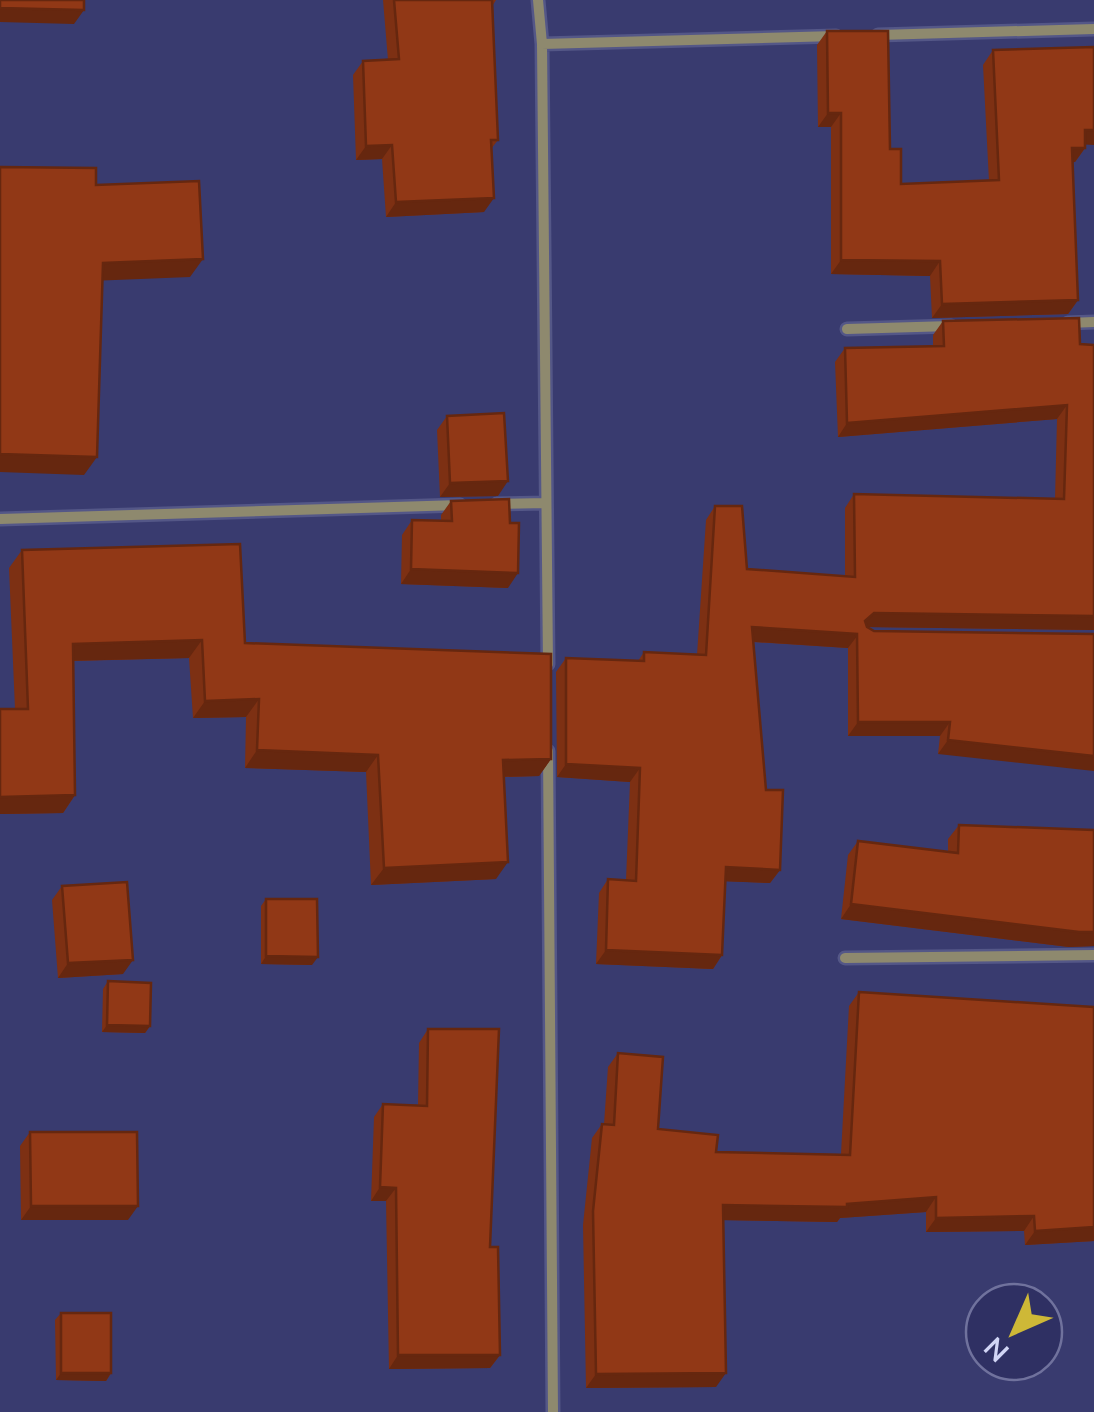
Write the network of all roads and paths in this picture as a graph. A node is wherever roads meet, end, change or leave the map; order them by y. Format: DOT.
graph roads {
  1 [pos="538,0"];
  2 [pos="1094,29"];
  3 [pos="542,44"];
  4 [pos="1094,322"];
  5 [pos="1056,323"];
  6 [pos="961,326"];
  7 [pos="847,329"];
  8 [pos="546,503"];
  9 [pos="488,504"];
  10 [pos="468,505"];
  11 [pos="0,519"];
  12 [pos="548,680"];
  13 [pos="548,740"];
  14 [pos="1094,955"];
  15 [pos="845,958"];
  16 [pos="553,1412"];
  1 -- 3 [label="street"];
  2 -- 3 [label="street"];
  3 -- 8 [label="street"];
  4 -- 5 [label="street"];
  6 -- 7 [label="street"];
  8 -- 9 [label="street"];
  8 -- 12 [label="street"];
  10 -- 11 [label="street"];
  13 -- 16 [label="street"];
  14 -- 15 [label="street"];
}
